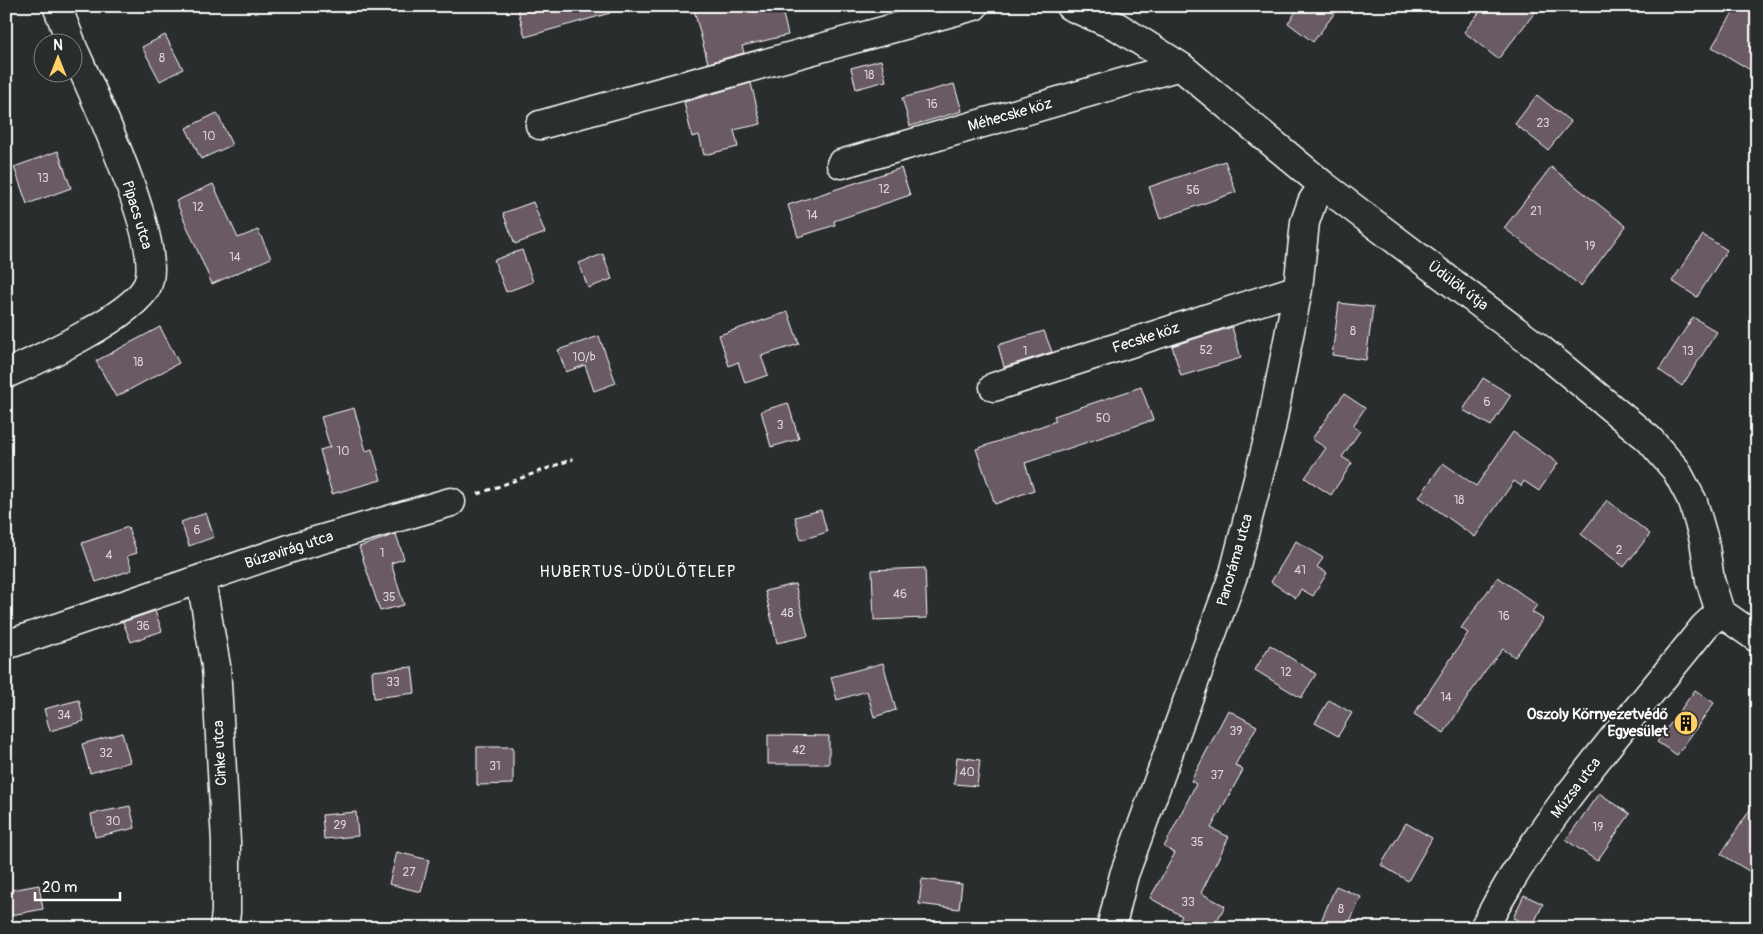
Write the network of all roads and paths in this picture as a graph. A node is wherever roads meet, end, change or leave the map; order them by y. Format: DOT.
graph roads {
  1 [pos="57,6"];
  2 [pos="974,6"];
  3 [pos="1070,6"];
  4 [pos="67,32"];
  5 [pos="1180,66"];
  6 [pos="82,67"];
  7 [pos="540,125"];
  8 [pos="841,164"];
  9 [pos="1324,184"];
  10 [pos="1298,289"];
  11 [pos="6,374"];
  12 [pos="994,386"];
  13 [pos="573,459"];
  14 [pos="451,502"];
  15 [pos="201,580"];
  16 [pos="1720,612"];
  17 [pos="1757,638"];
  18 [pos="6,645"];
  19 [pos="224,928"];
  20 [pos="1112,928"];
  21 [pos="1484,928"];
  1 -- 4 [label="street, Pipacs utca"];
  2 -- 7 [label="street"];
  3 -- 5 [label="street, Üdülők útja"];
  5 -- 8 [label="street, Méhecske köz"];
  5 -- 9 [label="street, Üdülők útja"];
  6 -- 11 [label="street, Pipacs utca"];
  9 -- 10 [label="street, Panoráma utca"];
  9 -- 16 [label="street, Üdülők útja"];
  10 -- 12 [label="street, Fecske köz"];
  10 -- 20 [label="street, Panoráma utca"];
  13 -- 14 [label="path"];
  14 -- 15 [label="street, Búzavirág utca"];
  15 -- 18 [label="street, Búzavirág utca"];
  15 -- 19 [label="street, Cinke utca"];
  16 -- 17 [label="street"];
  16 -- 21 [label="street, Múzsa utca"];
}
